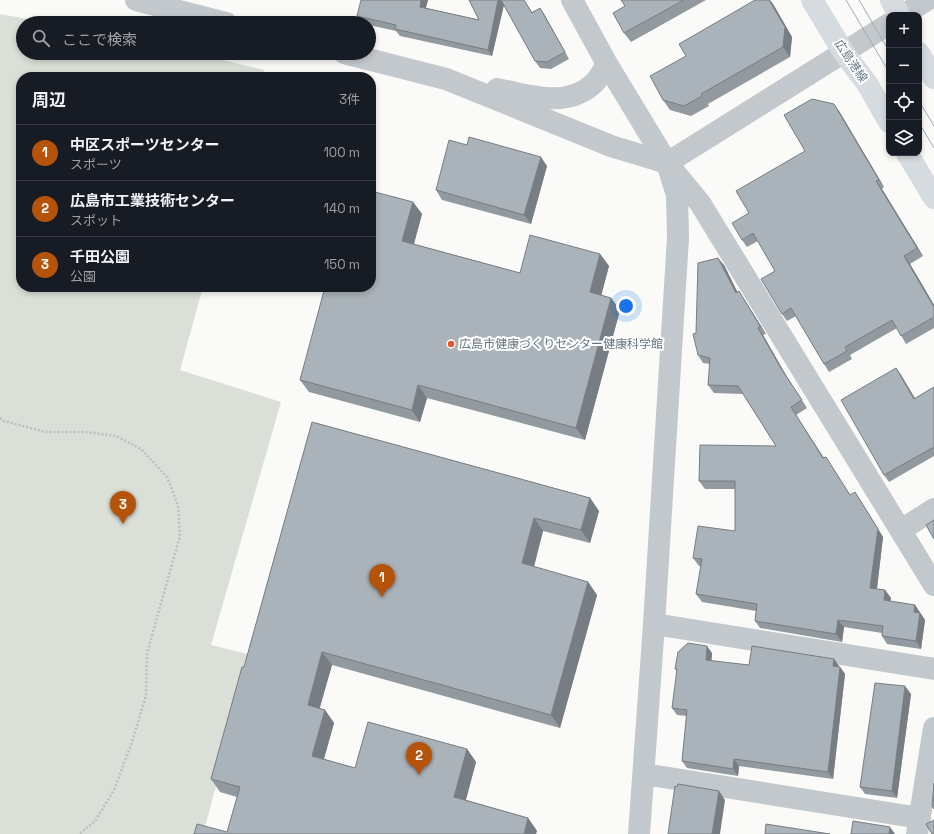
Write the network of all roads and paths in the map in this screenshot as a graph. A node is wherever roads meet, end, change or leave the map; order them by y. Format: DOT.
graph roads {
  1 [pos="136,0"];
  2 [pos="572,0"];
  3 [pos="812,0"];
  4 [pos="891,0"];
  5 [pos="927,0"];
  6 [pos="897,12"];
  7 [pos="908,12"];
  8 [pos="199,16"];
  9 [pos="886,26"];
  10 [pos="844,52"];
  11 [pos="922,58"];
  12 [pos="371,60"];
  13 [pos="607,64"];
  14 [pos="934,78"];
  15 [pos="449,80"];
  16 [pos="888,120"];
  17 [pos="909,156"];
  18 [pos="667,163"];
  19 [pos="934,198"];
  20 [pos="0,418"];
  21 [pos="934,509"];
  22 [pos="901,530"];
  23 [pos="934,585"];
  24 [pos="654,624"];
  25 [pos="934,669"];
  26 [pos="934,728"];
  27 [pos="644,774"];
  28 [pos="919,826"];
  29 [pos="79,834"];
  30 [pos="639,834"];
  1 -- 8 [label="street"];
  2 -- 13 [label="street"];
  3 -- 10 [label="main road, 広島港線"];
  4 -- 6 [label="main road"];
  5 -- 7 [label="street"];
  9 -- 10 [label="street"];
  10 -- 16 [label="main road, 広島港線"];
  10 -- 18 [label="street"];
  11 -- 14 [label="main road"];
  12 -- 15 [label="street"];
  13 -- 15 [label="street"];
  13 -- 18 [label="street"];
  15 -- 18 [label="street"];
  17 -- 19 [label="main road"];
  18 -- 22 [label="street"];
  18 -- 24 [label="street"];
  20 -- 29 [label="path"];
  21 -- 22 [label="street"];
  22 -- 23 [label="street"];
  24 -- 25 [label="street"];
  24 -- 27 [label="street"];
  26 -- 28 [label="street"];
  27 -- 28 [label="street"];
  27 -- 30 [label="street"];
}
